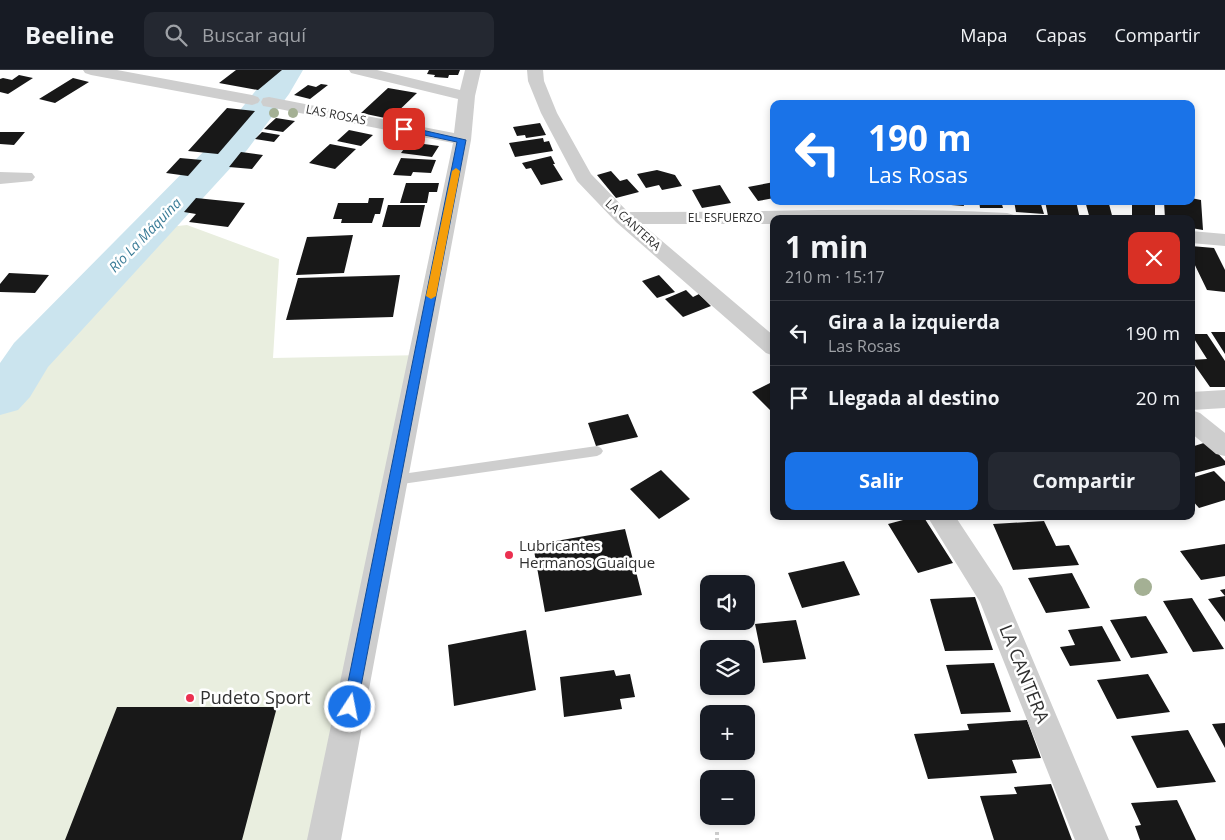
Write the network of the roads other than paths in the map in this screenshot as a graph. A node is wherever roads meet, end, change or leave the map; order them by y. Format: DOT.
graph roads {
  1 [pos="92,70"];
  2 [pos="357,70"];
  3 [pos="473,70"];
  4 [pos="535,70"];
  5 [pos="467,96"];
  6 [pos="462,140"];
  7 [pos="26,177"];
  8 [pos="0,178"];
  9 [pos="770,217"];
  10 [pos="623,218"];
  11 [pos="1195,237"];
  12 [pos="1225,240"];
  13 [pos="770,345"];
  14 [pos="1225,399"];
  15 [pos="1195,402"];
  16 [pos="1195,422"];
  17 [pos="1225,446"];
  18 [pos="597,451"];
  19 [pos="395,480"];
  20 [pos="943,520"];
  21 [pos="324,840"];
  22 [pos="1092,840"];
  1 -- 6 [label="street, LAS ROSAS"];
  2 -- 5 [label="street"];
  3 -- 5 [label="street"];
  4 -- 10 [label="street, LA CANTERA"];
  5 -- 6 [label="street"];
  6 -- 19 [label="street"];
  7 -- 8 [label="street"];
  9 -- 10 [label="street, EL ESFUERZO"];
  10 -- 13 [label="street, LA CANTERA"];
  11 -- 12 [label="street"];
  14 -- 15 [label="street"];
  16 -- 17 [label="street"];
  18 -- 19 [label="lane"];
  19 -- 21 [label="street"];
  20 -- 22 [label="street, LA CANTERA"];
}
